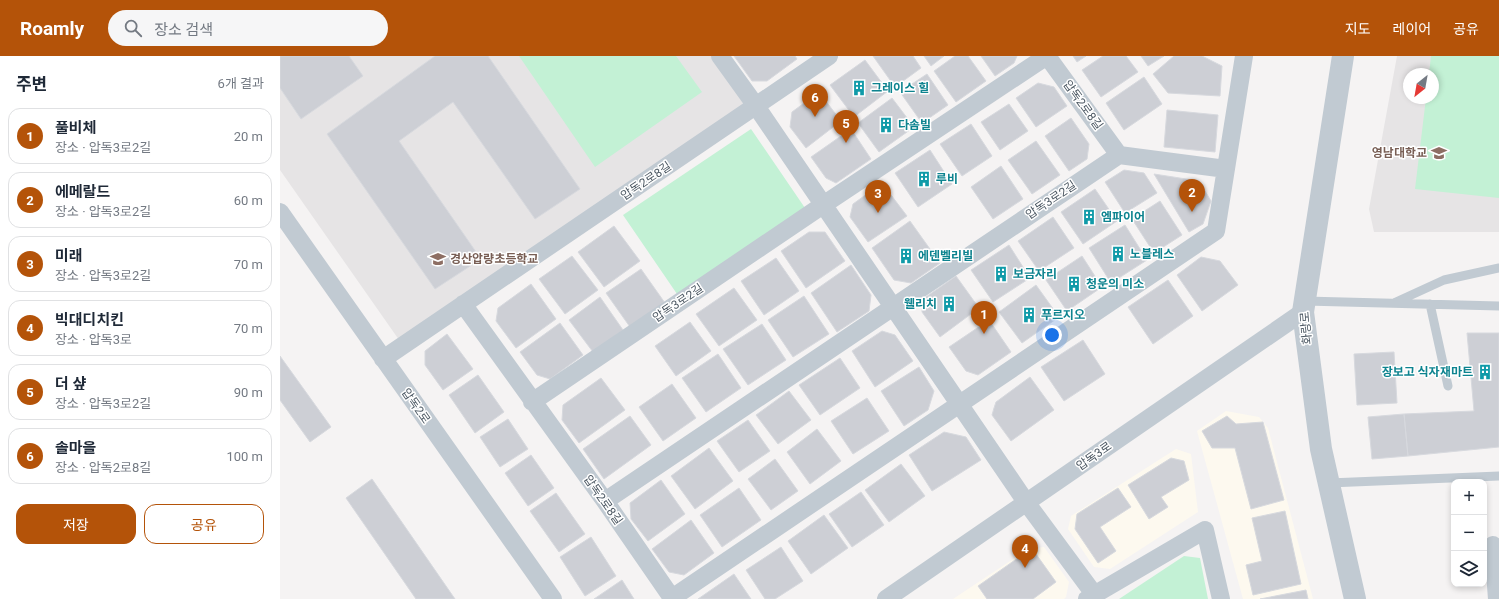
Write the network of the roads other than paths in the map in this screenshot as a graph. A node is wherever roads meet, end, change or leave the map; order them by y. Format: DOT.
graph roads {
  1 [pos="720,56"];
  2 [pos="829,56"];
  3 [pos="1047,56"];
  4 [pos="1244,56"];
  5 [pos="1343,56"];
  6 [pos="756,106"];
  7 [pos="1119,155"];
  8 [pos="1226,169"];
  9 [pos="823,205"];
  10 [pos="280,212"];
  11 [pos="1499,268"];
  12 [pos="1393,303"];
  13 [pos="463,304"];
  14 [pos="1430,304"];
  15 [pos="893,306"];
  16 [pos="1499,306"];
  17 [pos="1304,307"];
  18 [pos="383,359"];
  19 [pos="1448,386"];
  20 [pos="532,402"];
  21 [pos="959,404"];
  22 [pos="1499,476"];
  23 [pos="1329,483"];
  24 [pos="605,501"];
  25 [pos="1026,502"];
  26 [pos="1493,545"];
  27 [pos="1091,596"];
  28 [pos="672,598"];
  29 [pos="553,599"];
  30 [pos="886,599"];
  31 [pos="1221,599"];
  32 [pos="1355,599"];
  33 [pos="1497,599"];
  1 -- 6 [label="street"];
  2 -- 6 [label="street, 압독2로8길"];
  3 -- 7 [label="street, 압독2로8길"];
  3 -- 9 [label="street, 압독3로2길"];
  4 -- 8 [label="street"];
  5 -- 17 [label="street, 화랑로"];
  6 -- 9 [label="street"];
  6 -- 13 [label="street, 압독2로8길"];
  7 -- 8 [label="street"];
  7 -- 15 [label="street, 압독3로2길"];
  8 -- 21 [label="street"];
  9 -- 15 [label="street"];
  9 -- 20 [label="street, 압독3로2길"];
  10 -- 18 [label="street, 압독2로"];
  11 -- 12 [label="lane"];
  12 -- 14 [label="lane"];
  12 -- 17 [label="lane"];
  13 -- 18 [label="street, 압독2로8길"];
  13 -- 20 [label="street, 압독2로8길"];
  14 -- 16 [label="lane"];
  14 -- 19 [label="lane"];
  15 -- 21 [label="street"];
  15 -- 24 [label="street, 압독3로2길"];
  17 -- 23 [label="street, 화랑로"];
  17 -- 25 [label="street, 압독3로"];
  18 -- 29 [label="street, 압독2로"];
  20 -- 24 [label="street, 압독2로8길"];
  21 -- 25 [label="street"];
  21 -- 28 [label="street"];
  22 -- 23 [label="lane"];
  23 -- 32 [label="street, 화랑로"];
  24 -- 28 [label="street, 압독2로8길"];
  25 -- 27 [label="street"];
  25 -- 30 [label="street, 압독3로"];
  26 -- 33 [label="street"];
  27 -- 31 [label="street"];
}
